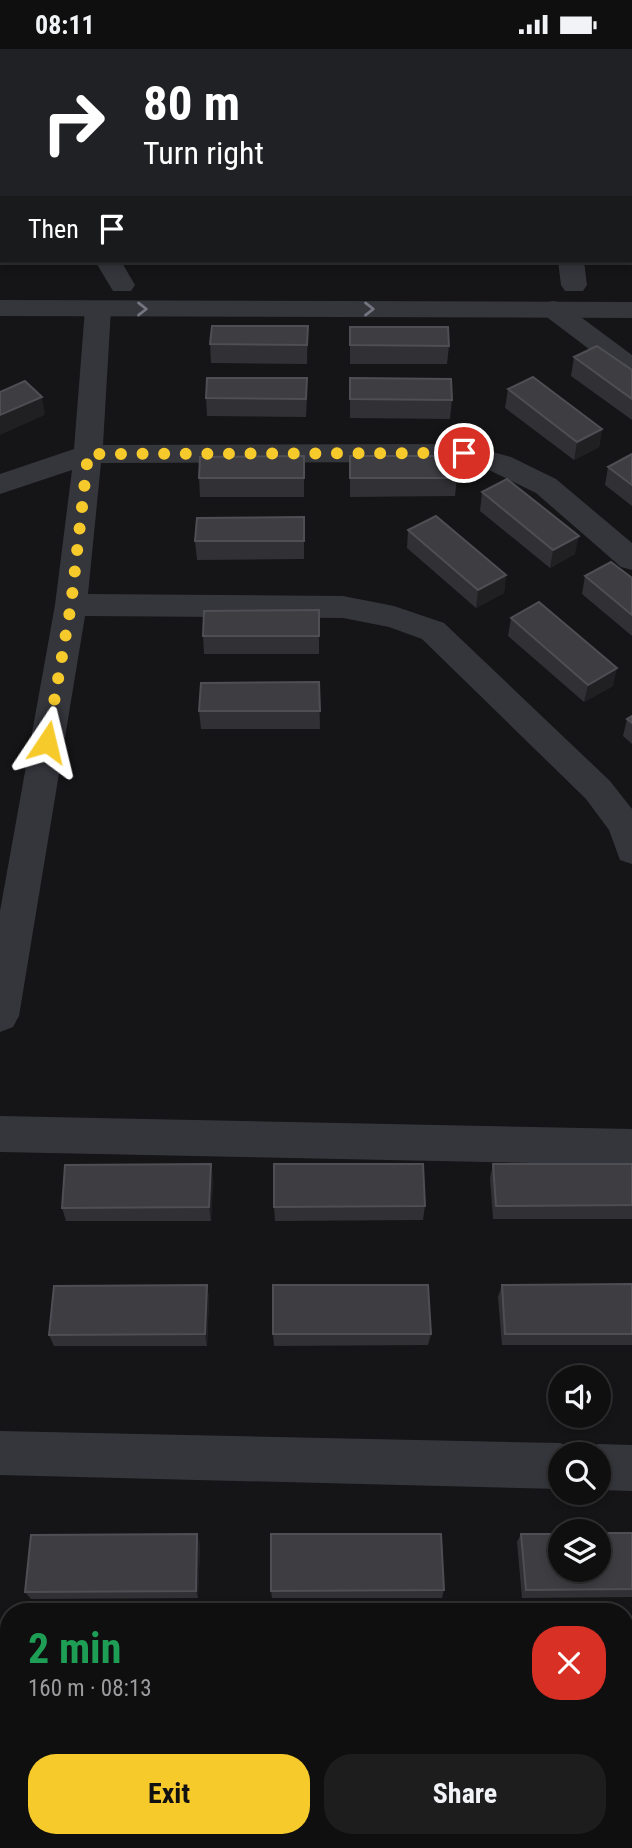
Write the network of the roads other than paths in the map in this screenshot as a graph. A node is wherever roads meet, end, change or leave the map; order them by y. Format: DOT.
graph roads {
  1 [pos="109,263"];
  2 [pos="572,273"];
  3 [pos="122,285"];
  4 [pos="632,285"];
  5 [pos="0,286"];
  6 [pos="0,308"];
  7 [pos="98,309"];
  8 [pos="553,309"];
  9 [pos="632,310"];
  10 [pos="632,368"];
  11 [pos="88,454"];
  12 [pos="0,484"];
  13 [pos="632,560"];
  14 [pos="71,605"];
  15 [pos="632,850"];
  16 [pos="0,1016"];
  17 [pos="0,1134"];
  18 [pos="632,1147"];
  19 [pos="0,1453"];
  20 [pos="548,1466"];
  21 [pos="611,1467"];
  22 [pos="632,1468"];
  1 -- 3 [label="street"];
  2 -- 3 [label="street"];
  2 -- 4 [label="street"];
  3 -- 5 [label="street"];
  6 -- 7 [label="street"];
  7 -- 8 [label="street, one-way"];
  7 -- 11 [label="street"];
  8 -- 9 [label="street"];
  8 -- 10 [label="street"];
  11 -- 12 [label="street"];
  11 -- 13 [label="street"];
  11 -- 14 [label="street"];
  14 -- 15 [label="street"];
  14 -- 16 [label="street"];
  17 -- 18 [label="street"];
  19 -- 20 [label="street"];
  21 -- 22 [label="street"];
}
